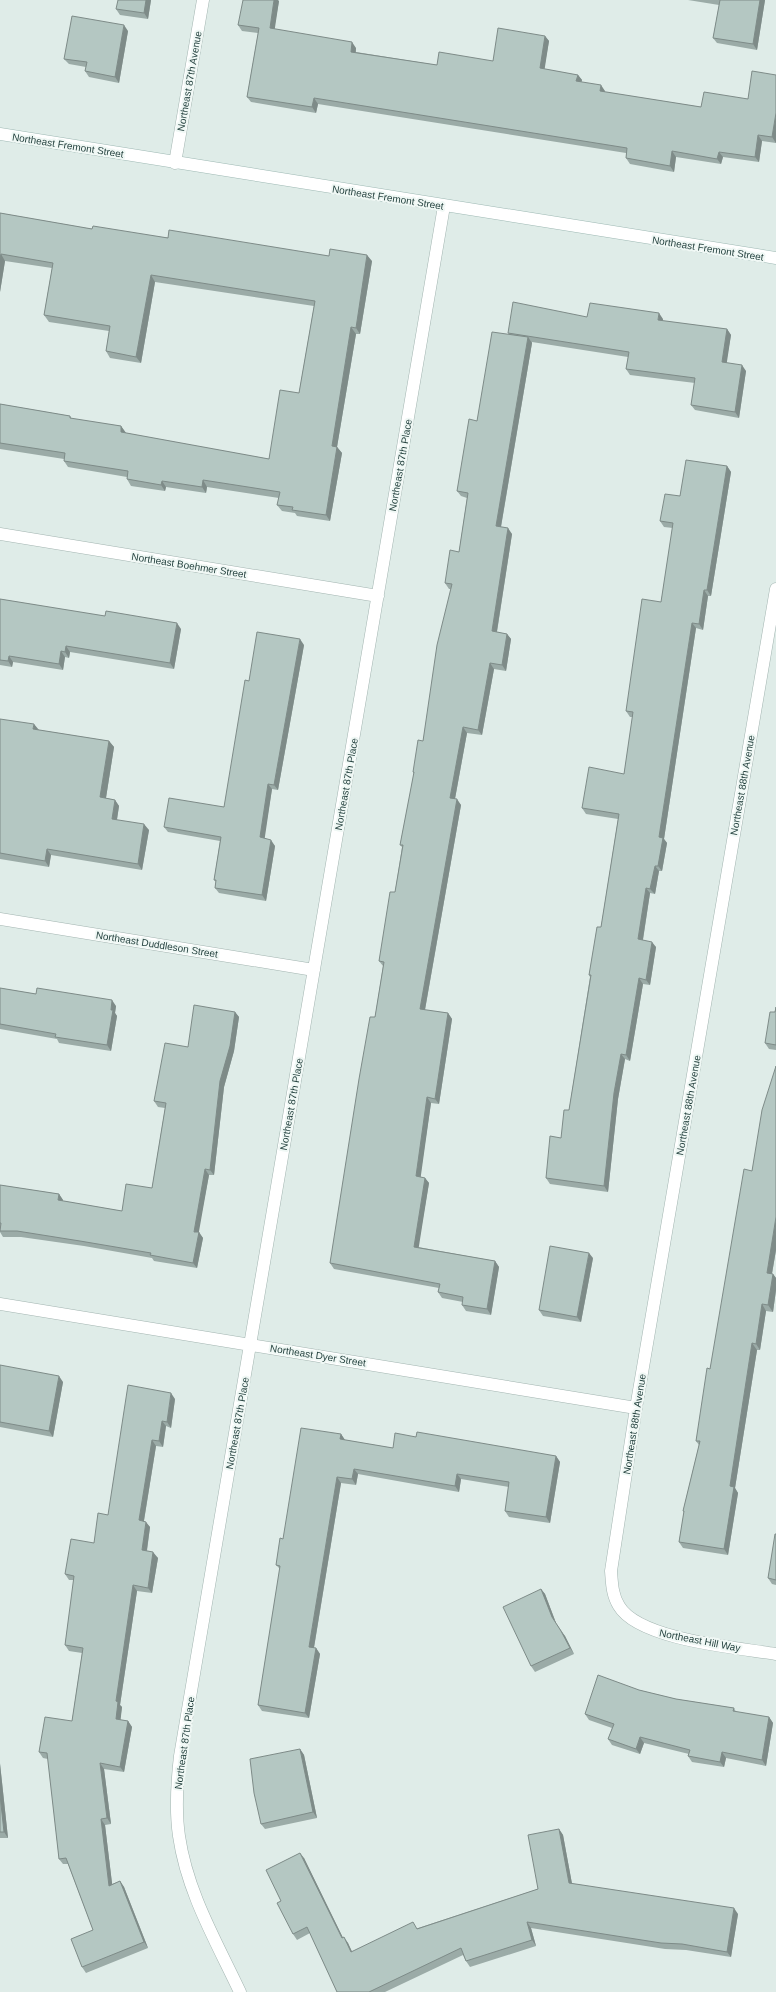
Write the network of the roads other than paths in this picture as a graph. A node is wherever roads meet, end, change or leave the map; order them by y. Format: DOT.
graph roads {
  1 [pos="203,0"];
  2 [pos="0,134"];
  3 [pos="175,163"];
  4 [pos="444,206"];
  5 [pos="776,258"];
  6 [pos="0,534"];
  7 [pos="776,589"];
  8 [pos="378,596"];
  9 [pos="0,918"];
  10 [pos="314,970"];
  11 [pos="0,1304"];
  12 [pos="251,1344"];
  13 [pos="636,1408"];
  14 [pos="628,1616"];
  15 [pos="776,1654"];
  16 [pos="240,1992"];
  1 -- 3 [label="street, Northeast 87th Avenue"];
  2 -- 3 [label="street, Northeast Fremont Street"];
  3 -- 4 [label="street, Northeast Fremont Street"];
  4 -- 5 [label="street, Northeast Fremont Street"];
  4 -- 8 [label="street, Northeast 87th Place"];
  6 -- 8 [label="street, Northeast Boehmer Street"];
  7 -- 13 [label="street, Northeast 88th Avenue"];
  8 -- 10 [label="street, Northeast 87th Place"];
  9 -- 10 [label="street, Northeast Duddleson Street"];
  10 -- 12 [label="street, Northeast 87th Place"];
  11 -- 12 [label="street, Northeast Dyer Street"];
  12 -- 13 [label="street, Northeast Dyer Street"];
  12 -- 16 [label="street, Northeast 87th Place"];
  13 -- 14 [label="street, Northeast 88th Avenue"];
  14 -- 15 [label="street, Northeast Hill Way"];
}
